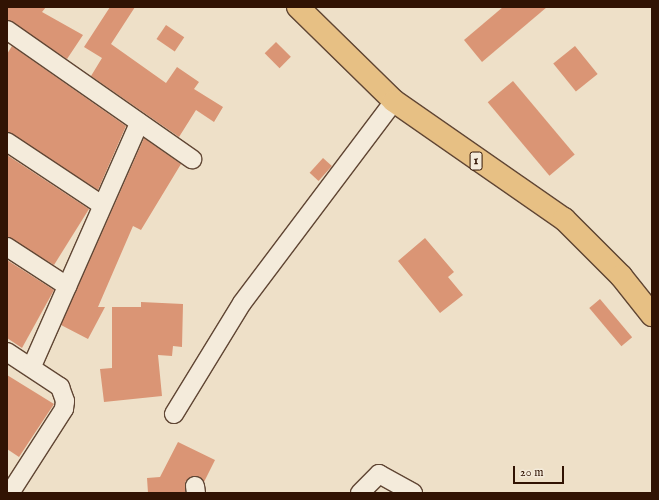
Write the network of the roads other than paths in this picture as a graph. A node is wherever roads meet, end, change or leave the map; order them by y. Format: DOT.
graph roads {
  1 [pos="298,7"];
  2 [pos="7,30"];
  3 [pos="394,101"];
  4 [pos="139,123"];
  5 [pos="7,142"];
  6 [pos="192,159"];
  7 [pos="102,205"];
  8 [pos="7,247"];
  9 [pos="67,286"];
  10 [pos="652,315"];
  11 [pos="7,352"];
  12 [pos="32,366"];
  13 [pos="174,414"];
  14 [pos="11,484"];
  15 [pos="360,493"];
  16 [pos="413,493"];
  1 -- 3 [label="highway, 1"];
  2 -- 4 [label="street"];
  3 -- 10 [label="highway, 1"];
  3 -- 13 [label="street"];
  4 -- 6 [label="street"];
  4 -- 7 [label="street"];
  5 -- 7 [label="street"];
  7 -- 9 [label="street"];
  8 -- 9 [label="street"];
  9 -- 12 [label="street"];
  11 -- 12 [label="street"];
  12 -- 14 [label="street"];
  15 -- 16 [label="street"];
}
